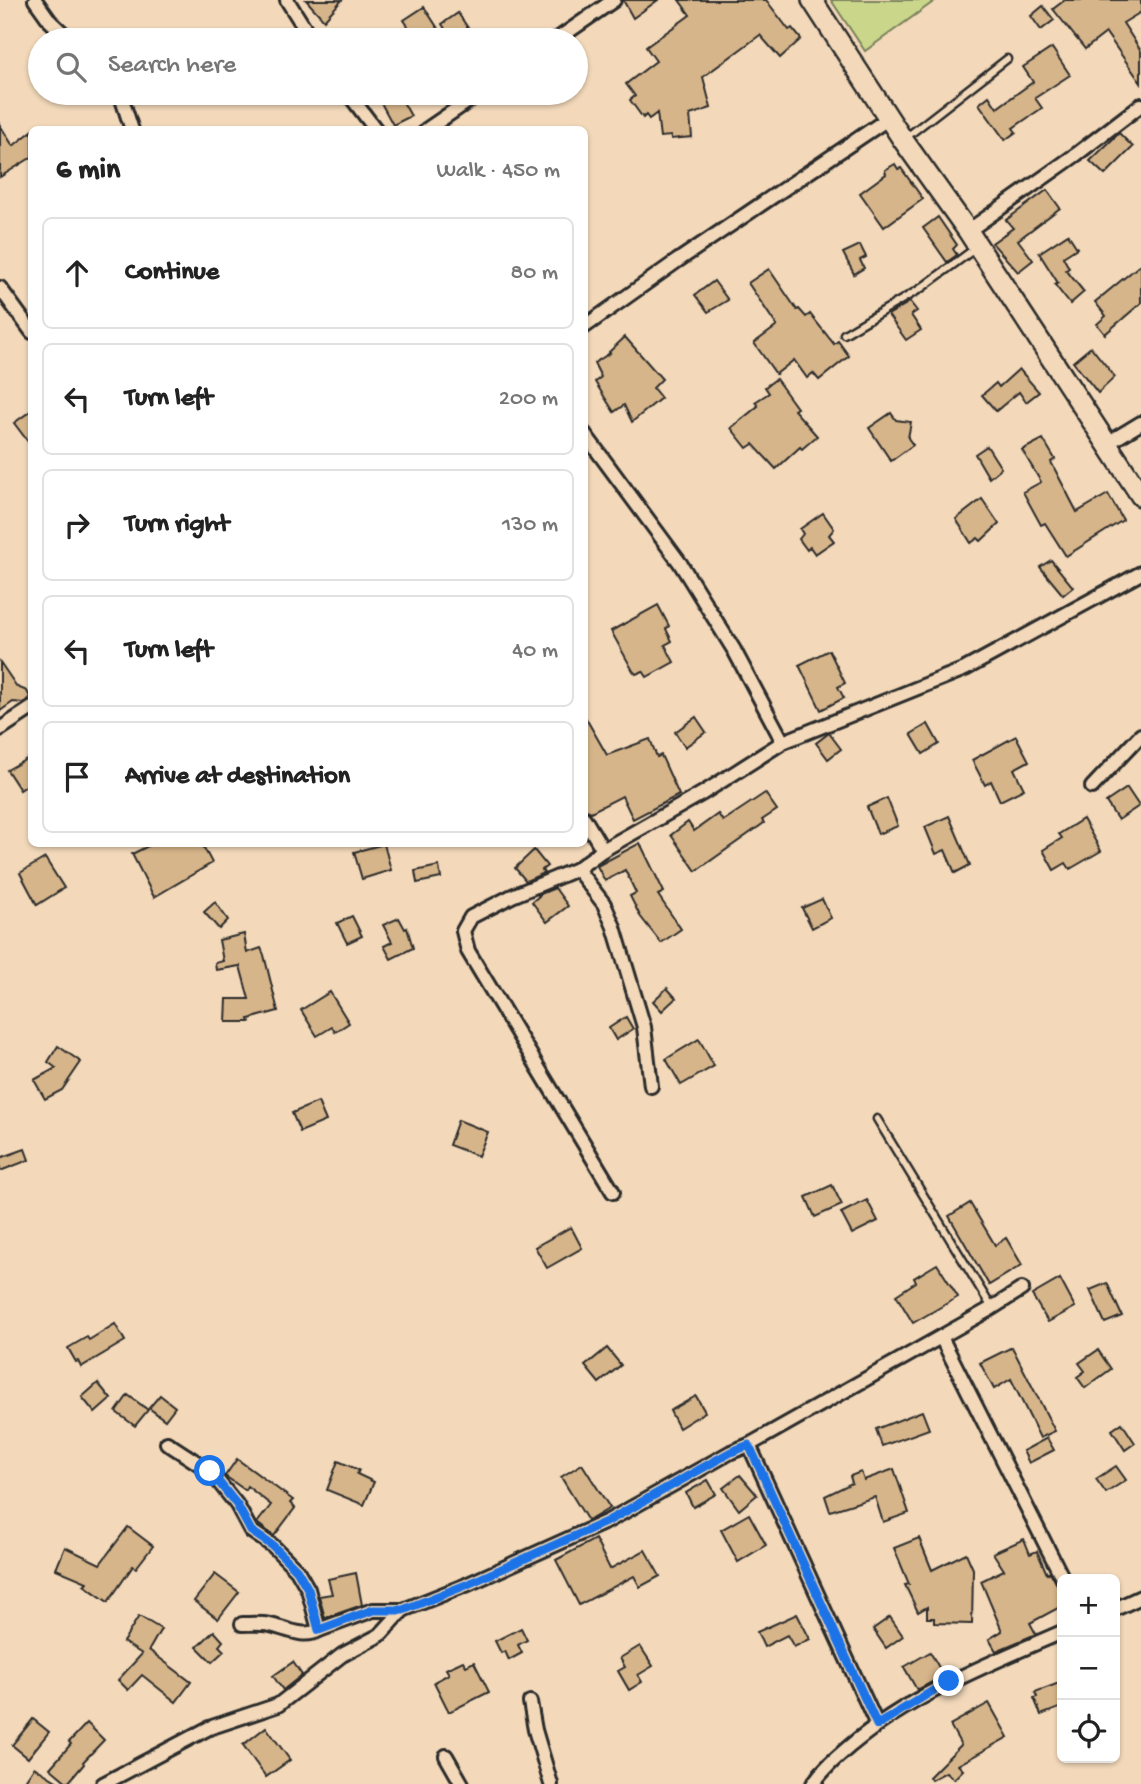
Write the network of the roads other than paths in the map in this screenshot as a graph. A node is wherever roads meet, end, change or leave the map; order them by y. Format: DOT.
graph roads {
  1 [pos="35,0"];
  2 [pos="287,0"];
  3 [pos="614,0"];
  4 [pos="812,0"];
  5 [pos="58,28"];
  6 [pos="304,28"];
  7 [pos="573,28"];
  8 [pos="1007,59"];
  9 [pos="1141,104"];
  10 [pos="124,105"];
  11 [pos="357,105"];
  12 [pos="462,105"];
  13 [pos="889,118"];
  14 [pos="131,126"];
  15 [pos="373,126"];
  16 [pos="432,126"];
  17 [pos="903,140"];
  18 [pos="973,238"];
  19 [pos="0,288"];
  20 [pos="588,324"];
  21 [pos="28,326"];
  22 [pos="844,334"];
  23 [pos="1141,423"];
  24 [pos="588,438"];
  25 [pos="1108,443"];
  26 [pos="1141,496"];
  27 [pos="1141,573"];
  28 [pos="28,711"];
  29 [pos="0,729"];
  30 [pos="1141,735"];
  31 [pos="783,742"];
  32 [pos="1091,787"];
  33 [pos="588,825"];
  34 [pos="603,850"];
  35 [pos="577,869"];
  36 [pos="651,1086"];
  37 [pos="877,1119"];
  38 [pos="613,1192"];
  39 [pos="1022,1289"];
  40 [pos="992,1308"];
  41 [pos="941,1337"];
  42 [pos="167,1443"];
  43 [pos="749,1445"];
  44 [pos="1060,1574"];
  45 [pos="1141,1597"];
  46 [pos="1120,1607"];
  47 [pos="403,1610"];
  48 [pos="242,1624"];
  49 [pos="319,1630"];
  50 [pos="1057,1634"];
  51 [pos="530,1702"];
  52 [pos="877,1725"];
  53 [pos="446,1756"];
  54 [pos="103,1784"];
  55 [pos="462,1784"];
  56 [pos="551,1784"];
  57 [pos="813,1784"];
  1 -- 5 [label="street"];
  2 -- 6 [label="street"];
  3 -- 7 [label="street"];
  4 -- 13 [label="main road"];
  8 -- 17 [label="lane"];
  9 -- 18 [label="street"];
  10 -- 14 [label="street"];
  11 -- 15 [label="street"];
  12 -- 16 [label="street"];
  13 -- 17 [label="main road"];
  13 -- 20 [label="street"];
  17 -- 18 [label="main road"];
  18 -- 22 [label="lane"];
  18 -- 25 [label="main road"];
  19 -- 21 [label="street"];
  23 -- 25 [label="street"];
  24 -- 31 [label="street"];
  25 -- 26 [label="main road"];
  27 -- 31 [label="street"];
  28 -- 29 [label="street"];
  30 -- 32 [label="street"];
  31 -- 34 [label="street"];
  33 -- 34 [label="street"];
  34 -- 35 [label="street"];
  35 -- 36 [label="street"];
  35 -- 38 [label="street"];
  37 -- 40 [label="lane"];
  39 -- 40 [label="street"];
  40 -- 41 [label="street"];
  41 -- 43 [label="street"];
  41 -- 44 [label="street"];
  42 -- 49 [label="street"];
  43 -- 47 [label="street"];
  43 -- 52 [label="street"];
  45 -- 46 [label="street"];
  47 -- 49 [label="street"];
  47 -- 54 [label="street"];
  48 -- 49 [label="street"];
  50 -- 52 [label="street"];
  51 -- 56 [label="street"];
  52 -- 57 [label="street"];
  53 -- 55 [label="street"];
}
